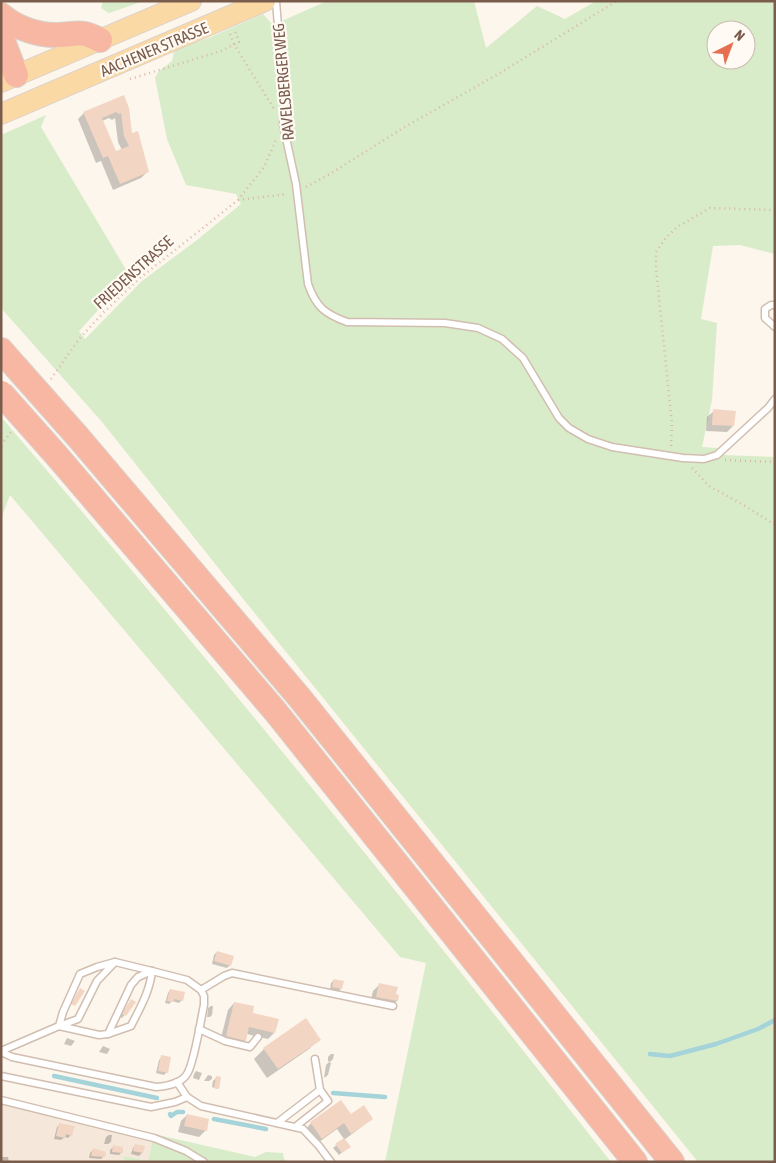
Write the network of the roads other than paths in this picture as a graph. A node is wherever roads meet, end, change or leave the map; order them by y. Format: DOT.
graph roads {
  1 [pos="191,1"];
  2 [pos="265,1"];
  3 [pos="276,1"];
  4 [pos="1,15"];
  5 [pos="1,36"];
  6 [pos="100,40"];
  7 [pos="6,81"];
  8 [pos="20,106"];
  9 [pos="1,114"];
  10 [pos="775,305"];
  11 [pos="775,327"];
  12 [pos="8,358"];
  13 [pos="1,393"];
  14 [pos="775,399"];
  15 [pos="115,962"];
  16 [pos="152,970"];
  17 [pos="201,990"];
  18 [pos="393,1006"];
  19 [pos="59,1026"];
  20 [pos="199,1029"];
  21 [pos="108,1034"];
  22 [pos="258,1037"];
  23 [pos="1,1052"];
  24 [pos="315,1059"];
  25 [pos="1,1076"];
  26 [pos="177,1082"];
  27 [pos="320,1090"];
  28 [pos="187,1097"];
  29 [pos="1,1100"];
  30 [pos="277,1123"];
  31 [pos="295,1127"];
  32 [pos="204,1162"];
  33 [pos="331,1162"];
  34 [pos="635,1162"];
  35 [pos="672,1162"];
  1 -- 6 [label="main road, AACHENER STRASSE"];
  2 -- 8 [label="main road, AACHENER STRASSE"];
  3 -- 14 [label="lane, RAVELSBERGER WEG"];
  4 -- 6 [label="highway"];
  5 -- 7 [label="highway"];
  6 -- 7 [label="main road, AACHENER STRASSE"];
  7 -- 8 [label="main road"];
  8 -- 9 [label="main road, AACHENER STRASSE"];
  10 -- 11 [label="lane"];
  12 -- 35 [label="highway, bridge"];
  13 -- 34 [label="highway, bridge"];
  15 -- 16 [label="lane"];
  15 -- 19 [label="lane"];
  15 -- 19 [label="lane"];
  16 -- 17 [label="lane"];
  16 -- 21 [label="lane"];
  16 -- 21 [label="lane"];
  17 -- 18 [label="lane"];
  17 -- 20 [label="lane"];
  19 -- 21 [label="lane"];
  19 -- 23 [label="lane"];
  20 -- 22 [label="lane"];
  20 -- 26 [label="lane"];
  23 -- 26 [label="lane"];
  24 -- 27 [label="lane"];
  25 -- 28 [label="lane"];
  26 -- 28 [label="lane"];
  27 -- 30 [label="lane"];
  27 -- 31 [label="lane"];
  28 -- 30 [label="lane"];
  29 -- 32 [label="lane"];
  30 -- 31 [label="lane"];
  31 -- 33 [label="lane"];
}
